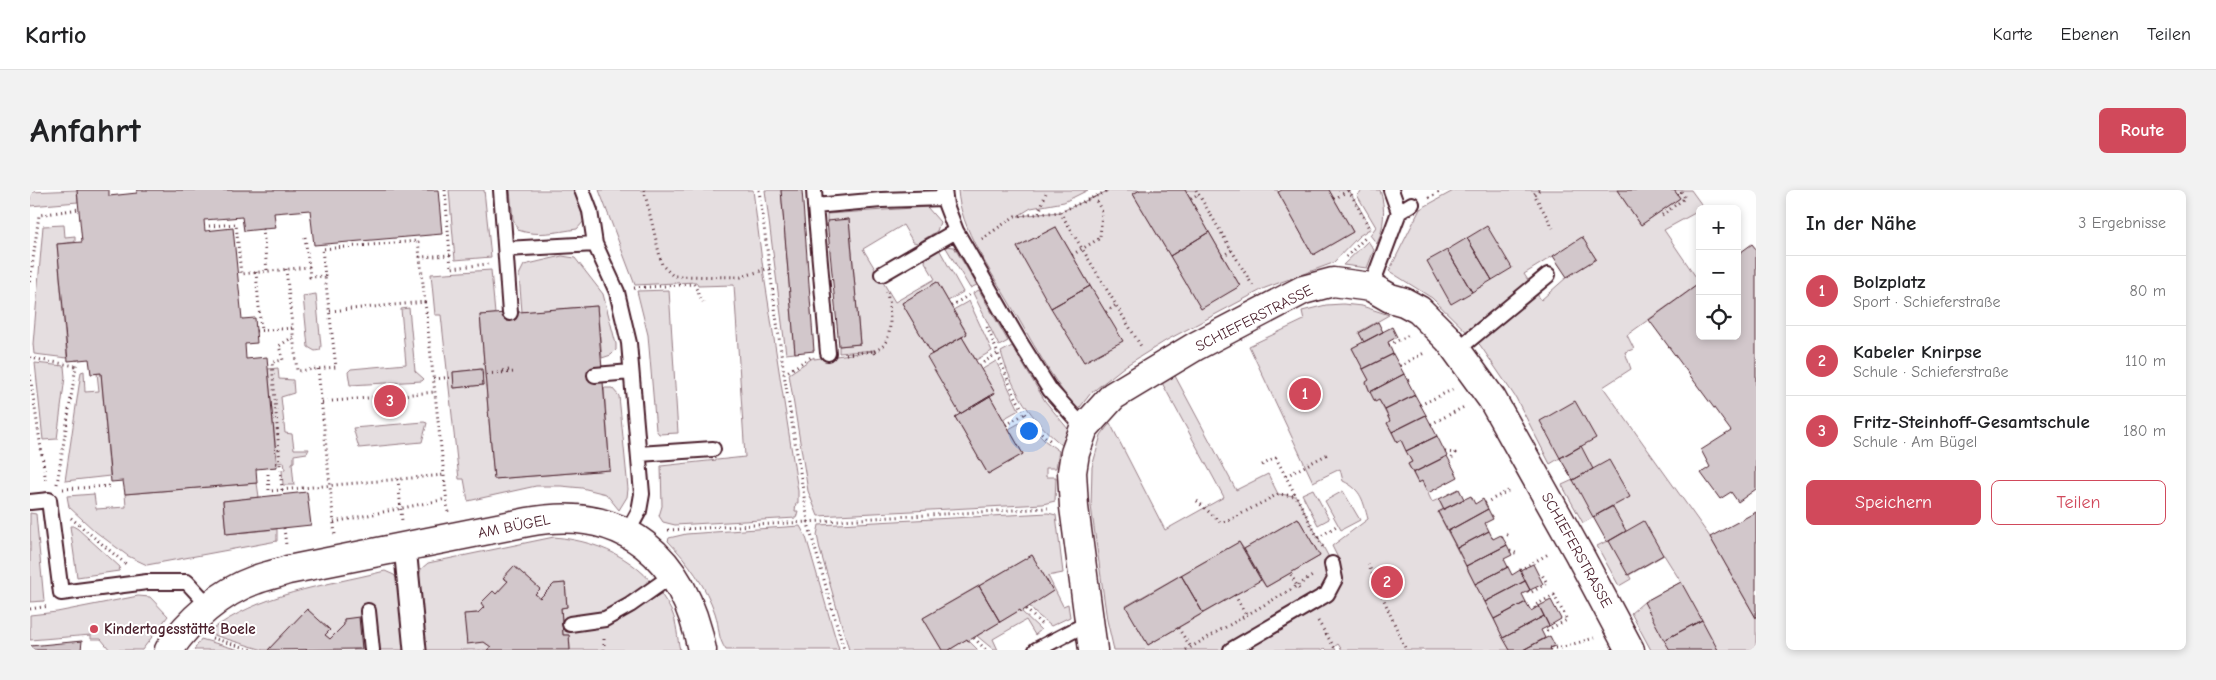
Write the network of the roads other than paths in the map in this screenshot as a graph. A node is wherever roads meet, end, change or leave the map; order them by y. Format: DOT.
graph roads {
  1 [pos="501,190"];
  2 [pos="582,190"];
  3 [pos="814,190"];
  4 [pos="1391,190"];
  5 [pos="944,194"];
  6 [pos="881,195"];
  7 [pos="1412,204"];
  8 [pos="815,206"];
  9 [pos="1399,212"];
  10 [pos="956,231"];
  11 [pos="594,244"];
  12 [pos="506,249"];
  13 [pos="882,274"];
  14 [pos="1548,275"];
  15 [pos="1371,287"];
  16 [pos="510,313"];
  17 [pos="1457,350"];
  18 [pos="828,353"];
  19 [pos="631,372"];
  20 [pos="595,375"];
  21 [pos="1079,440"];
  22 [pos="713,450"];
  23 [pos="639,454"];
  24 [pos="30,502"];
  25 [pos="637,540"];
  26 [pos="405,547"];
  27 [pos="1332,564"];
  28 [pos="674,574"];
  29 [pos="368,611"];
  30 [pos="200,616"];
  31 [pos="1088,623"];
  32 [pos="570,624"];
  33 [pos="169,650"];
  34 [pos="372,650"];
  35 [pos="416,650"];
  36 [pos="702,650"];
  37 [pos="1036,650"];
  38 [pos="1092,650"];
  39 [pos="1231,650"];
  40 [pos="1630,650"];
  1 -- 12 [label="lane"];
  2 -- 11 [label="lane"];
  3 -- 8 [label="lane"];
  4 -- 9 [label="lane"];
  5 -- 6 [label="lane"];
  5 -- 10 [label="lane"];
  6 -- 8 [label="lane"];
  7 -- 9 [label="lane"];
  8 -- 18 [label="lane"];
  9 -- 15 [label="lane"];
  10 -- 13 [label="lane"];
  10 -- 21 [label="lane"];
  11 -- 12 [label="lane"];
  11 -- 19 [label="lane"];
  12 -- 16 [label="lane"];
  14 -- 17 [label="lane"];
  15 -- 17 [label="street, SCHIEFERSTRASSE"];
  15 -- 21 [label="street, SCHIEFERSTRASSE"];
  17 -- 40 [label="street, SCHIEFERSTRASSE"];
  19 -- 20 [label="lane"];
  19 -- 23 [label="lane"];
  21 -- 31 [label="street"];
  22 -- 23 [label="lane"];
  23 -- 25 [label="lane"];
  24 -- 30 [label="lane"];
  25 -- 26 [label="street, AM BÜGEL"];
  25 -- 28 [label="street, AM BÜGEL"];
  26 -- 30 [label="street, AM BÜGEL"];
  26 -- 35 [label="street"];
  27 -- 39 [label="lane"];
  28 -- 32 [label="lane"];
  28 -- 36 [label="street, AM BÜGEL"];
  29 -- 34 [label="lane"];
  30 -- 33 [label="street, AM BÜGEL"];
  31 -- 37 [label="lane"];
  31 -- 38 [label="street"];
}
